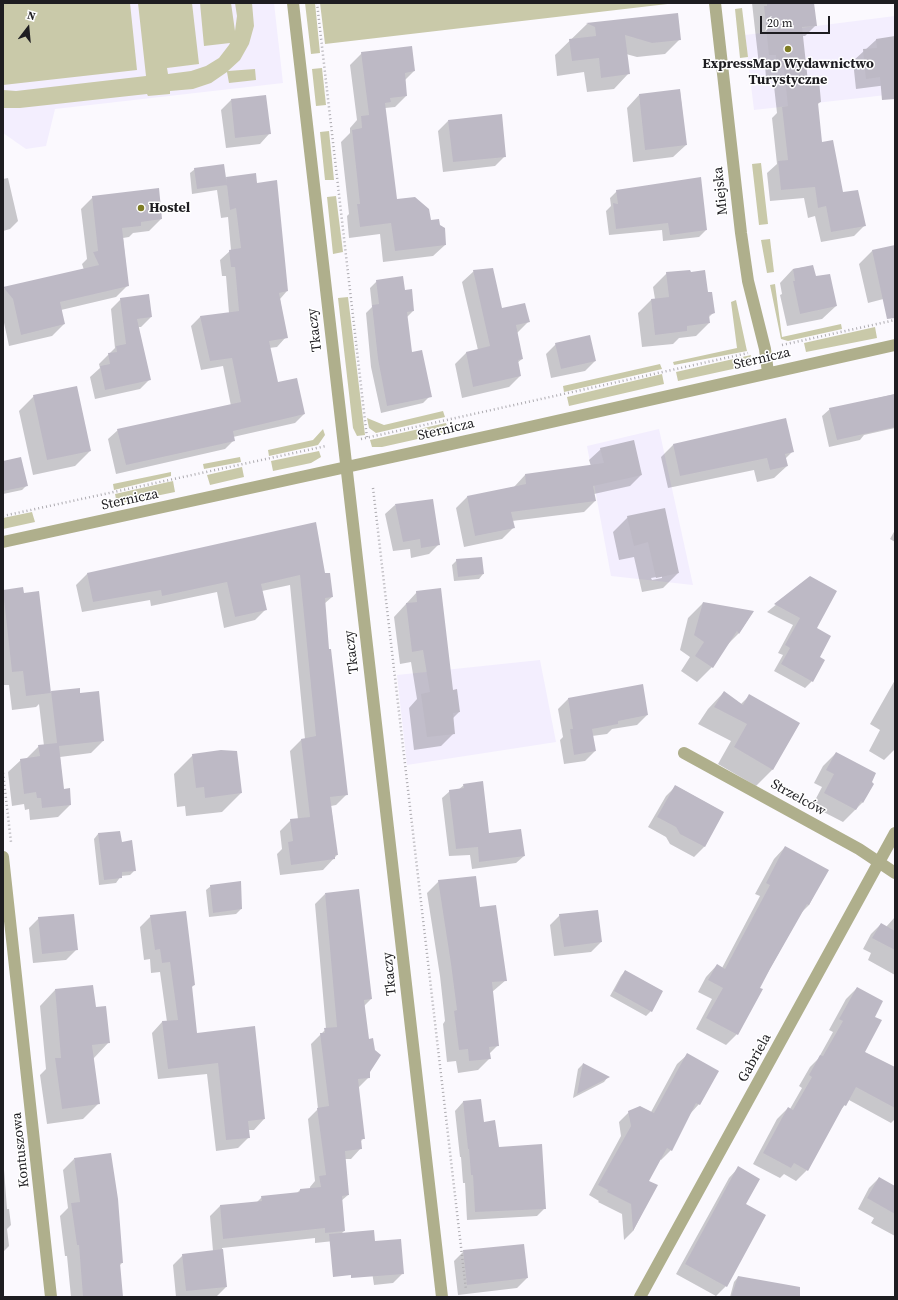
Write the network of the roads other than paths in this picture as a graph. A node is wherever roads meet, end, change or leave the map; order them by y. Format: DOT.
graph roads {
  1 [pos="293,3"];
  2 [pos="715,3"];
  3 [pos="895,345"];
  4 [pos="768,373"];
  5 [pos="346,468"];
  6 [pos="3,542"];
  7 [pos="684,753"];
  8 [pos="895,833"];
  9 [pos="3,857"];
  10 [pos="879,864"];
  11 [pos="895,873"];
  12 [pos="51,1297"];
  13 [pos="442,1297"];
  14 [pos="640,1297"];
  1 -- 5 [label="street, Tkaczy"];
  2 -- 4 [label="street, Miejska"];
  3 -- 4 [label="street, Sternicza"];
  4 -- 5 [label="street, Sternicza"];
  5 -- 6 [label="street, Sternicza"];
  5 -- 13 [label="street, Tkaczy"];
  7 -- 10 [label="street, Strzelców"];
  8 -- 10 [label="street, Gabriela"];
  9 -- 12 [label="street, Kontuszowa"];
  10 -- 11 [label="street, Strzelców"];
  10 -- 14 [label="street, Gabriela"];
}
